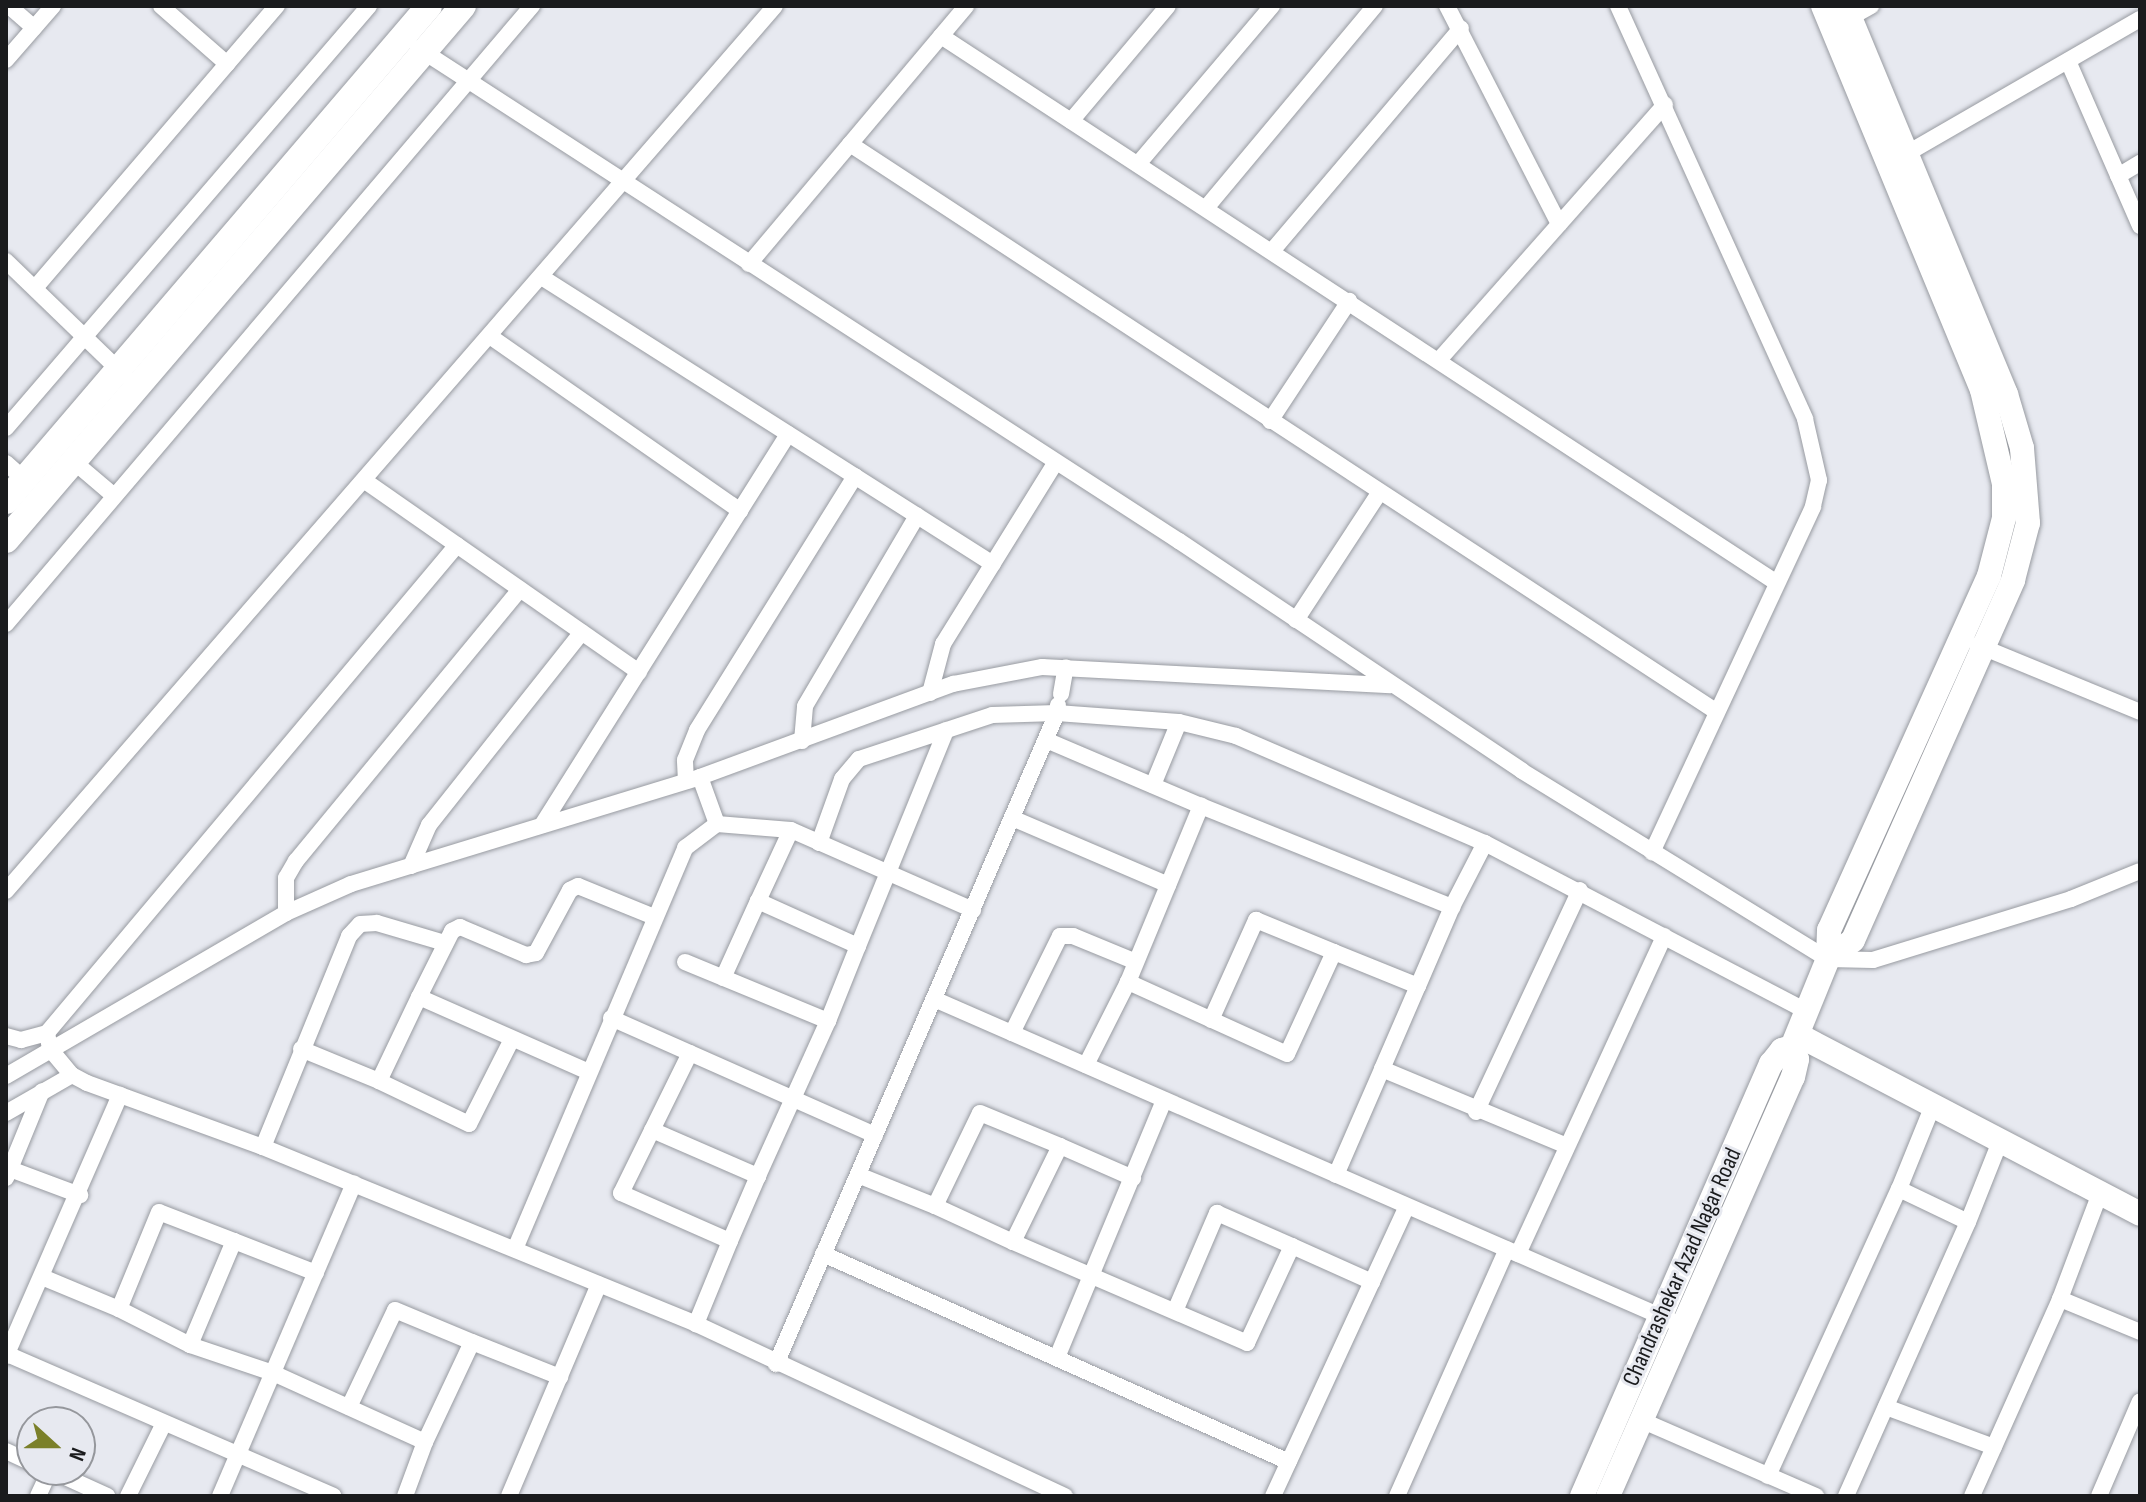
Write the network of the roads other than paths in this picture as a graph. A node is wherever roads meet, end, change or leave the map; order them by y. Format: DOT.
graph roads {
  1 [pos="9,6"];
  2 [pos="53,6"];
  3 [pos="161,6"];
  4 [pos="277,6"];
  5 [pos="369,6"];
  6 [pos="429,6"];
  7 [pos="463,6"];
  8 [pos="532,6"];
  9 [pos="775,6"];
  10 [pos="966,6"];
  11 [pos="1168,6"];
  12 [pos="1272,6"];
  13 [pos="1375,6"];
  14 [pos="1447,6"];
  15 [pos="1618,6"];
  16 [pos="1844,13"];
  17 [pos="2140,19"];
  18 [pos="34,28"];
  19 [pos="1461,28"];
  20 [pos="941,36"];
  21 [pos="414,45"];
  22 [pos="6,60"];
  23 [pos="2068,61"];
  24 [pos="227,64"];
  25 [pos="467,82"];
  26 [pos="1665,105"];
  27 [pos="1071,121"];
  28 [pos="850,144"];
  29 [pos="1906,154"];
  30 [pos="2140,163"];
  31 [pos="1138,164"];
  32 [pos="2118,176"];
  33 [pos="625,184"];
  34 [pos="1206,208"];
  35 [pos="1559,224"];
  36 [pos="2140,226"];
  37 [pos="1272,251"];
  38 [pos="749,264"];
  39 [pos="9,268"];
  40 [pos="543,278"];
  41 [pos="35,288"];
  42 [pos="1349,301"];
  43 [pos="86,336"];
  44 [pos="491,337"];
  45 [pos="1439,360"];
  46 [pos="128,379"];
  47 [pos="1270,421"];
  48 [pos="6,428"];
  49 [pos="788,434"];
  50 [pos="73,461"];
  51 [pos="1056,462"];
  52 [pos="15,471"];
  53 [pos="855,476"];
  54 [pos="365,481"];
  55 [pos="1379,493"];
  56 [pos="113,495"];
  57 [pos="6,501"];
  58 [pos="740,511"];
  59 [pos="917,516"];
  60 [pos="6,540"];
  61 [pos="457,545"];
  62 [pos="993,564"];
  63 [pos="1777,583"];
  64 [pos="520,589"];
  65 [pos="1296,620"];
  66 [pos="6,624"];
  67 [pos="582,632"];
  68 [pos="1972,643"];
  69 [pos="1066,667"];
  70 [pos="639,672"];
  71 [pos="1393,685"];
  72 [pos="930,693"];
  73 [pos="1059,704"];
  74 [pos="1717,712"];
  75 [pos="2140,712"];
  76 [pos="1179,722"];
  77 [pos="946,730"];
  78 [pos="1046,740"];
  79 [pos="802,741"];
  80 [pos="693,779"];
  81 [pos="1153,785"];
  82 [pos="1201,806"];
  83 [pos="1012,818"];
  84 [pos="715,819"];
  85 [pos="542,825"];
  86 [pos="791,830"];
  87 [pos="819,843"];
  88 [pos="1485,843"];
  89 [pos="1652,852"];
  90 [pos="411,866"];
  91 [pos="2140,871"];
  92 [pos="889,874"];
  93 [pos="1168,885"];
  94 [pos="1580,890"];
  95 [pos="6,891"];
  96 [pos="758,901"];
  97 [pos="1452,907"];
  98 [pos="973,910"];
  99 [pos="286,913"];
  100 [pos="652,916"];
  101 [pos="1664,936"];
  102 [pos="445,943"];
  103 [pos="858,946"];
  104 [pos="1334,952"];
  105 [pos="1828,959"];
  106 [pos="685,962"];
  107 [pos="1136,962"];
  108 [pos="723,978"];
  109 [pos="1128,982"];
  110 [pos="1418,986"];
  111 [pos="419,997"];
  112 [pos="934,999"];
  113 [pos="1808,1012"];
  114 [pos="611,1018"];
  115 [pos="1211,1020"];
  116 [pos="828,1021"];
  117 [pos="1012,1033"];
  118 [pos="6,1036"];
  119 [pos="512,1039"];
  120 [pos="49,1041"];
  121 [pos="1795,1041"];
  122 [pos="301,1049"];
  123 [pos="690,1053"];
  124 [pos="1086,1065"];
  125 [pos="1382,1069"];
  126 [pos="589,1072"];
  127 [pos="72,1075"];
  128 [pos="6,1076"];
  129 [pos="379,1081"];
  130 [pos="42,1091"];
  131 [pos="120,1095"];
  132 [pos="792,1098"];
  133 [pos="1164,1100"];
  134 [pos="1934,1103"];
  135 [pos="1476,1112"];
  136 [pos="6,1113"];
  137 [pos="652,1130"];
  138 [pos="875,1135"];
  139 [pos="2001,1139"];
  140 [pos="1060,1146"];
  141 [pos="1567,1146"];
  142 [pos="263,1147"];
  143 [pos="8,1174"];
  144 [pos="858,1175"];
  145 [pos="1336,1175"];
  146 [pos="758,1176"];
  147 [pos="1133,1178"];
  148 [pos="354,1184"];
  149 [pos="1899,1189"];
  150 [pos="2100,1193"];
  151 [pos="80,1195"];
  152 [pos="935,1206"];
  153 [pos="1407,1206"];
  154 [pos="2140,1214"];
  155 [pos="1968,1222"];
  156 [pos="234,1241"];
  157 [pos="730,1241"];
  158 [pos="1013,1242"];
  159 [pos="1292,1246"];
  160 [pos="515,1249"];
  161 [pos="1512,1252"];
  162 [pos="823,1254"];
  163 [pos="316,1273"];
  164 [pos="1094,1276"];
  165 [pos="42,1277"];
  166 [pos="1372,1282"];
  167 [pos="599,1284"];
  168 [pos="2060,1299"];
  169 [pos="119,1309"];
  170 [pos="1175,1311"];
  171 [pos="1672,1321"];
  172 [pos="696,1324"];
  173 [pos="2140,1332"];
  174 [pos="472,1342"];
  175 [pos="190,1345"];
  176 [pos="6,1355"];
  177 [pos="1058,1355"];
  178 [pos="776,1364"];
  179 [pos="273,1373"];
  180 [pos="560,1377"];
  181 [pos="2140,1401"];
  182 [pos="349,1407"];
  183 [pos="1886,1407"];
  184 [pos="1641,1420"];
  185 [pos="164,1423"];
  186 [pos="425,1442"];
  187 [pos="1994,1447"];
  188 [pos="237,1454"];
  189 [pos="1289,1462"];
  190 [pos="1768,1476"];
  191 [pos="85,1486"];
  192 [pos="1060,1495"];
  193 [pos="107,1496"];
  194 [pos="128,1496"];
  195 [pos="220,1496"];
  196 [pos="333,1496"];
  197 [pos="405,1496"];
  198 [pos="509,1496"];
  199 [pos="1273,1496"];
  200 [pos="1397,1496"];
  201 [pos="1582,1496"];
  202 [pos="1608,1496"];
  203 [pos="1816,1496"];
  204 [pos="1846,1496"];
  205 [pos="1972,1496"];
  206 [pos="2099,1496"];
  1 -- 18 [label="street"];
  2 -- 18 [label="street"];
  3 -- 24 [label="street"];
  4 -- 24 [label="street"];
  5 -- 43 [label="street"];
  6 -- 21 [label="main road"];
  7 -- 21 [label="main road"];
  8 -- 25 [label="street"];
  9 -- 33 [label="street"];
  10 -- 20 [label="street"];
  11 -- 27 [label="street"];
  12 -- 31 [label="street"];
  13 -- 34 [label="street"];
  14 -- 19 [label="street"];
  15 -- 26 [label="street"];
  16 -- 29 [label="street"];
  16 -- 68 [label="street"];
  17 -- 23 [label="street"];
  18 -- 22 [label="street"];
  19 -- 35 [label="street"];
  19 -- 37 [label="street"];
  20 -- 27 [label="street"];
  20 -- 28 [label="street"];
  21 -- 25 [label="street"];
  21 -- 46 [label="main road"];
  23 -- 29 [label="street"];
  23 -- 32 [label="street"];
  24 -- 41 [label="street"];
  25 -- 33 [label="street"];
  25 -- 56 [label="street"];
  26 -- 35 [label="street"];
  26 -- 63 [label="street"];
  27 -- 31 [label="street"];
  28 -- 38 [label="street"];
  28 -- 47 [label="street"];
  29 -- 68 [label="street"];
  30 -- 32 [label="street"];
  31 -- 34 [label="street"];
  32 -- 36 [label="street"];
  33 -- 38 [label="street"];
  33 -- 40 [label="street"];
  34 -- 37 [label="street"];
  35 -- 45 [label="street"];
  37 -- 42 [label="street"];
  38 -- 51 [label="street"];
  39 -- 41 [label="street"];
  40 -- 44 [label="street"];
  40 -- 49 [label="street"];
  41 -- 43 [label="street"];
  42 -- 45 [label="street"];
  42 -- 47 [label="street"];
  43 -- 46 [label="street"];
  43 -- 48 [label="street"];
  44 -- 54 [label="street"];
  44 -- 58 [label="street"];
  45 -- 63 [label="street"];
  46 -- 50 [label="main road"];
  46 -- 52 [label="main road"];
  47 -- 55 [label="street"];
  49 -- 53 [label="street"];
  49 -- 58 [label="street"];
  50 -- 56 [label="street"];
  50 -- 60 [label="main road"];
  51 -- 62 [label="street"];
  51 -- 65 [label="street"];
  52 -- 57 [label="main road"];
  53 -- 59 [label="street"];
  53 -- 80 [label="street"];
  54 -- 61 [label="street"];
  54 -- 95 [label="street"];
  55 -- 65 [label="street"];
  55 -- 74 [label="street"];
  56 -- 66 [label="street"];
  58 -- 70 [label="street"];
  59 -- 62 [label="street"];
  59 -- 79 [label="street"];
  61 -- 64 [label="street"];
  61 -- 120 [label="street"];
  62 -- 72 [label="street"];
  63 -- 74 [label="street"];
  64 -- 67 [label="street"];
  64 -- 99 [label="street"];
  65 -- 71 [label="street"];
  67 -- 70 [label="street"];
  67 -- 90 [label="street"];
  68 -- 75 [label="street"];
  68 -- 105 [label="street"];
  69 -- 71 [label="street"];
  69 -- 72 [label="street"];
  69 -- 73 [label="street"];
  70 -- 85 [label="street"];
  71 -- 89 [label="street"];
  72 -- 79 [label="street"];
  73 -- 76 [label="street"];
  73 -- 77 [label="street"];
  73 -- 78 [label="street"];
  74 -- 89 [label="street"];
  76 -- 81 [label="street"];
  76 -- 88 [label="street"];
  77 -- 87 [label="street"];
  77 -- 92 [label="street"];
  78 -- 81 [label="street"];
  78 -- 83 [label="street"];
  79 -- 80 [label="street"];
  80 -- 84 [label="street"];
  80 -- 85 [label="street"];
  81 -- 82 [label="street"];
  82 -- 93 [label="street"];
  82 -- 97 [label="street"];
  83 -- 93 [label="street"];
  83 -- 98 [label="street"];
  84 -- 86 [label="street"];
  84 -- 100 [label="street"];
  85 -- 90 [label="street"];
  86 -- 87 [label="street"];
  86 -- 96 [label="street"];
  87 -- 92 [label="street"];
  88 -- 94 [label="street"];
  88 -- 97 [label="street"];
  89 -- 105 [label="street"];
  90 -- 99 [label="street"];
  91 -- 105 [label="street"];
  92 -- 98 [label="street"];
  92 -- 103 [label="street"];
  93 -- 107 [label="street"];
  94 -- 101 [label="street"];
  94 -- 135 [label="street"];
  96 -- 103 [label="street"];
  96 -- 108 [label="street"];
  97 -- 110 [label="street"];
  98 -- 112 [label="street"];
  99 -- 120 [label="street"];
  100 -- 102 [label="street"];
  100 -- 114 [label="street"];
  101 -- 113 [label="street"];
  101 -- 141 [label="street"];
  102 -- 111 [label="street"];
  102 -- 122 [label="street"];
  103 -- 116 [label="street"];
  104 -- 110 [label="street"];
  104 -- 115 [label="street"];
  104 -- 115 [label="street"];
  105 -- 113 [label="street, Chandrashekar Azad Nagar Road"];
  106 -- 108 [label="street"];
  107 -- 109 [label="street"];
  107 -- 117 [label="street"];
  108 -- 116 [label="street"];
  109 -- 115 [label="street"];
  109 -- 124 [label="street"];
  110 -- 125 [label="street"];
  111 -- 119 [label="street"];
  111 -- 129 [label="street"];
  112 -- 117 [label="street"];
  112 -- 138 [label="street"];
  113 -- 121 [label="street, Chandrashekar Azad Nagar Road"];
  114 -- 123 [label="street"];
  114 -- 126 [label="street"];
  116 -- 132 [label="street"];
  117 -- 124 [label="street"];
  118 -- 120 [label="street"];
  119 -- 126 [label="street"];
  119 -- 129 [label="street"];
  120 -- 127 [label="street"];
  120 -- 128 [label="street"];
  121 -- 134 [label="street"];
  121 -- 171 [label="street, Chandrashekar Azad Nagar Road"];
  122 -- 129 [label="street"];
  122 -- 142 [label="street"];
  123 -- 132 [label="street"];
  123 -- 137 [label="street"];
  124 -- 133 [label="street"];
  125 -- 135 [label="street"];
  125 -- 145 [label="street"];
  126 -- 160 [label="street"];
  127 -- 130 [label="street"];
  127 -- 131 [label="street"];
  130 -- 136 [label="street"];
  130 -- 143 [label="street"];
  131 -- 142 [label="street"];
  131 -- 151 [label="street"];
  132 -- 138 [label="street"];
  132 -- 146 [label="street"];
  133 -- 145 [label="street"];
  133 -- 147 [label="street"];
  134 -- 139 [label="street"];
  134 -- 149 [label="street"];
  135 -- 141 [label="street"];
  137 -- 146 [label="street"];
  137 -- 157 [label="street"];
  138 -- 144 [label="street"];
  139 -- 150 [label="street"];
  139 -- 155 [label="street"];
  140 -- 147 [label="street"];
  140 -- 152 [label="street"];
  140 -- 158 [label="street"];
  141 -- 161 [label="street"];
  142 -- 148 [label="street"];
  143 -- 151 [label="street"];
  144 -- 152 [label="street"];
  144 -- 162 [label="street"];
  145 -- 153 [label="street"];
  146 -- 157 [label="street"];
  147 -- 164 [label="street"];
  148 -- 160 [label="street"];
  148 -- 163 [label="street"];
  149 -- 155 [label="street"];
  149 -- 190 [label="street"];
  150 -- 154 [label="street"];
  150 -- 168 [label="street"];
  151 -- 165 [label="street"];
  152 -- 158 [label="street"];
  153 -- 161 [label="street"];
  153 -- 166 [label="street"];
  155 -- 183 [label="street"];
  156 -- 163 [label="street"];
  156 -- 169 [label="street"];
  156 -- 175 [label="street"];
  157 -- 172 [label="street"];
  158 -- 164 [label="street"];
  159 -- 166 [label="street"];
  159 -- 170 [label="street"];
  159 -- 170 [label="street"];
  160 -- 167 [label="street"];
  161 -- 171 [label="street"];
  161 -- 200 [label="street"];
  162 -- 177 [label="street"];
  162 -- 178 [label="street"];
  163 -- 179 [label="street"];
  164 -- 170 [label="street"];
  164 -- 177 [label="street"];
  165 -- 169 [label="street"];
  165 -- 176 [label="street"];
  166 -- 189 [label="street"];
  167 -- 172 [label="street"];
  167 -- 180 [label="street"];
  168 -- 173 [label="street"];
  168 -- 187 [label="street"];
  169 -- 175 [label="street"];
  171 -- 184 [label="street, Chandrashekar Azad Nagar Road"];
  171 -- 201 [label="street, Chandrashekar Azad Nagar Road"];
  172 -- 178 [label="street"];
  174 -- 180 [label="street"];
  174 -- 182 [label="street"];
  174 -- 186 [label="street"];
  175 -- 179 [label="street"];
  176 -- 185 [label="street"];
  177 -- 189 [label="street"];
  178 -- 192 [label="street"];
  179 -- 182 [label="street"];
  179 -- 188 [label="street"];
  180 -- 198 [label="street"];
  181 -- 206 [label="street"];
  182 -- 186 [label="street"];
  183 -- 187 [label="street"];
  183 -- 204 [label="street"];
  184 -- 190 [label="street"];
  184 -- 202 [label="street, Chandrashekar Azad Nagar Road"];
  185 -- 188 [label="street"];
  185 -- 194 [label="street"];
  186 -- 197 [label="street"];
  187 -- 205 [label="street"];
  188 -- 195 [label="street"];
  188 -- 196 [label="street"];
  189 -- 199 [label="street"];
  190 -- 203 [label="street"];
  191 -- 193 [label="street"];
}
